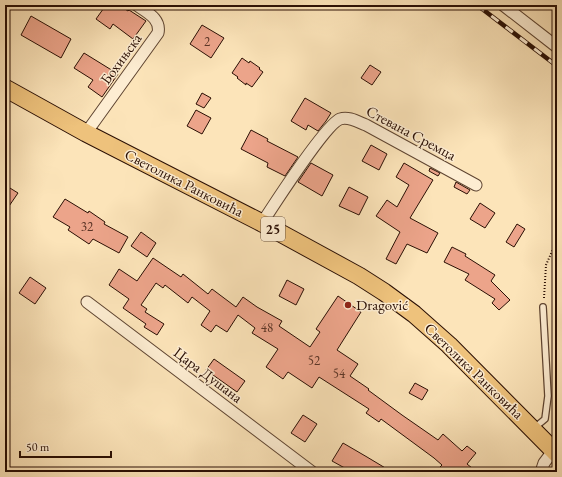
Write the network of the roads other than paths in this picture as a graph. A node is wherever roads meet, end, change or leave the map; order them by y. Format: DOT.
graph roads {
  1 [pos="503,5"];
  2 [pos="138,6"];
  3 [pos="557,47"];
  4 [pos="5,88"];
  5 [pos="86,133"];
  6 [pos="476,185"];
  7 [pos="262,223"];
  8 [pos="87,302"];
  9 [pos="543,307"];
  10 [pos="533,429"];
  11 [pos="555,452"];
  12 [pos="312,472"];
  13 [pos="541,472"];
  1 -- 3 [label="street"];
  2 -- 5 [label="street, Бохињска"];
  4 -- 5 [label="main road, Светолика Ранковића / 25"];
  5 -- 7 [label="main road, Светолика Ранковића / 25"];
  6 -- 7 [label="street, Стевана Сремца"];
  7 -- 10 [label="main road, Светолика Ранковића / 25"];
  8 -- 12 [label="street, Цара Душана"];
  9 -- 10 [label="lane"];
  10 -- 11 [label="main road, Светолика Ранковића / 25"];
  11 -- 13 [label="street"];
}
